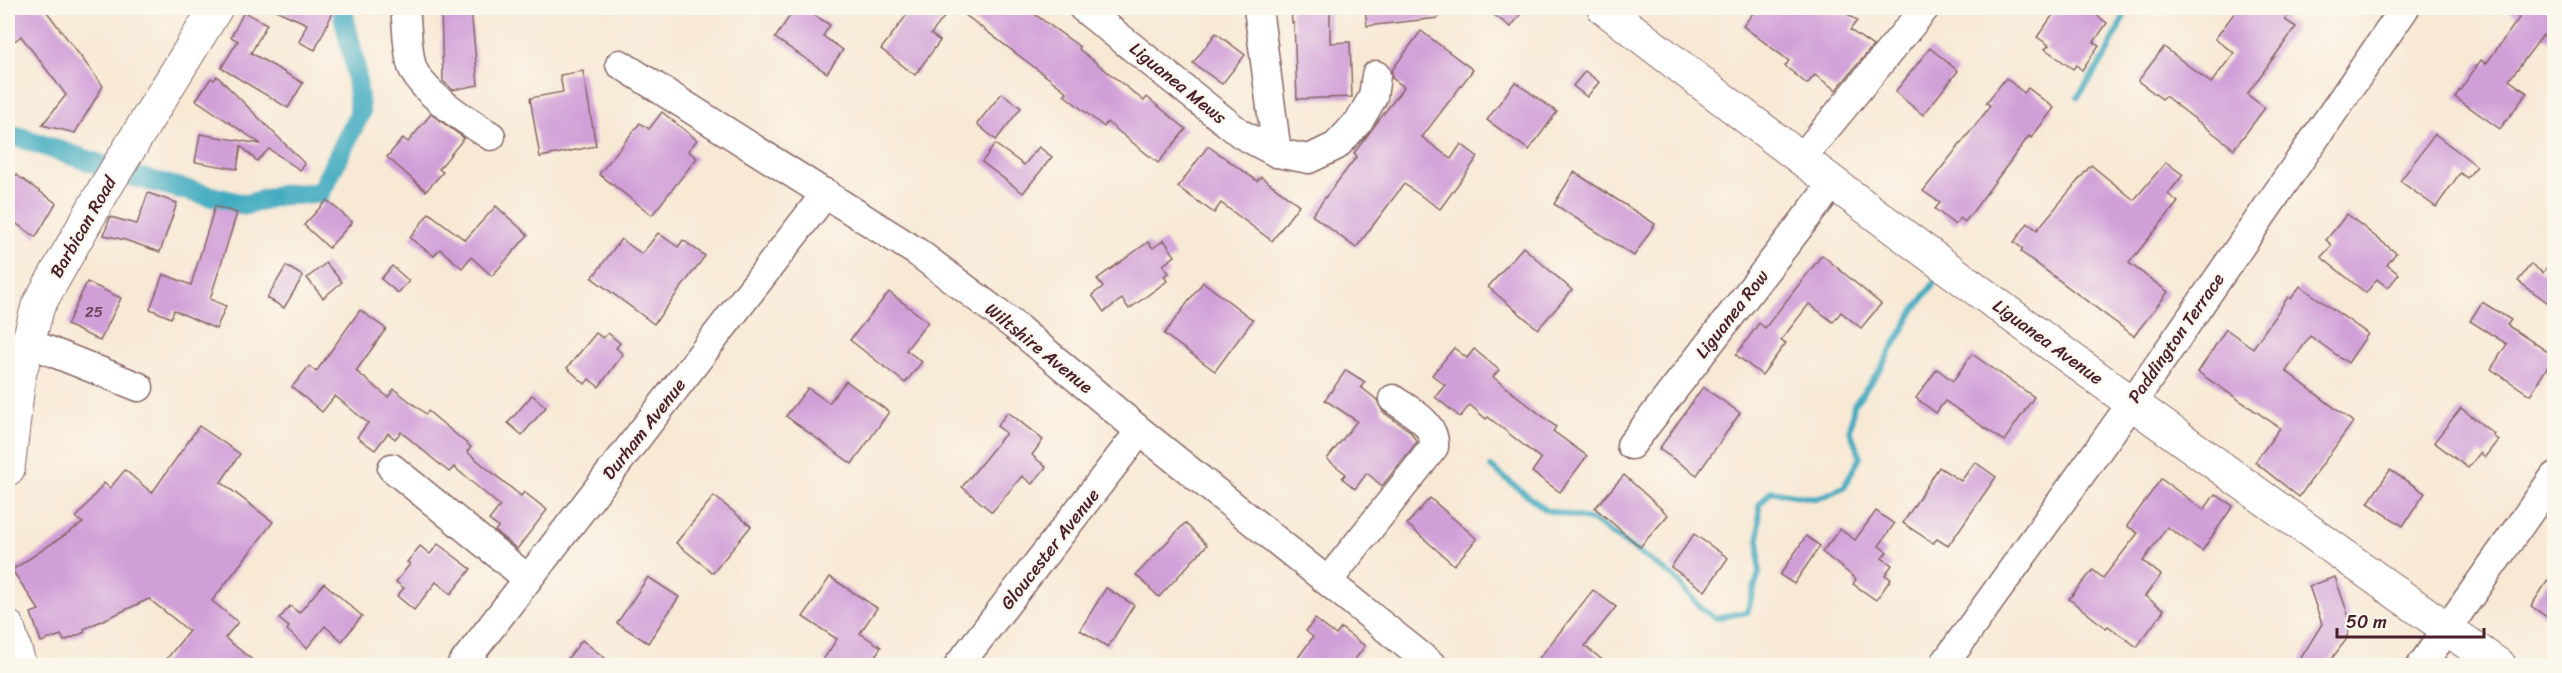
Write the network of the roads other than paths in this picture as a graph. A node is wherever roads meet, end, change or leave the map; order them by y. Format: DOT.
graph roads {
  1 [pos="216,8"];
  2 [pos="405,8"];
  3 [pos="1083,8"];
  4 [pos="1258,8"];
  5 [pos="1604,8"];
  6 [pos="1925,8"];
  7 [pos="2405,8"];
  8 [pos="620,64"];
  9 [pos="1376,75"];
  10 [pos="491,136"];
  11 [pos="1277,153"];
  12 [pos="1800,160"];
  13 [pos="1833,183"];
  14 [pos="826,193"];
  15 [pos="27,342"];
  16 [pos="13,376"];
  17 [pos="139,387"];
  18 [pos="1393,399"];
  19 [pos="2132,403"];
  20 [pos="1140,431"];
  21 [pos="1631,445"];
  22 [pos="392,468"];
  23 [pos="8,469"];
  24 [pos="2554,477"];
  25 [pos="528,579"];
  26 [pos="1328,580"];
  27 [pos="2446,628"];
  28 [pos="8,631"];
  29 [pos="20,666"];
  30 [pos="462,666"];
  31 [pos="958,666"];
  32 [pos="1433,666"];
  33 [pos="1943,666"];
  34 [pos="2421,666"];
  35 [pos="2500,666"];
  1 -- 15 [label="main road, Barbican Road"];
  2 -- 10 [label="street"];
  3 -- 11 [label="street, Liguanea Mews"];
  4 -- 11 [label="street"];
  5 -- 12 [label="main road, Liguanea Avenue"];
  6 -- 12 [label="street"];
  7 -- 19 [label="street, Paddington Terrace"];
  8 -- 14 [label="street, Wiltshire Avenue"];
  9 -- 11 [label="street, Liguanea Mews"];
  12 -- 13 [label="main road, Liguanea Avenue"];
  13 -- 19 [label="main road, Liguanea Avenue"];
  13 -- 21 [label="street, Liguanea Row"];
  14 -- 20 [label="street, Wiltshire Avenue"];
  14 -- 25 [label="street, Durham Avenue"];
  15 -- 16 [label="main road, Barbican Road"];
  15 -- 17 [label="street"];
  16 -- 23 [label="main road, Barbican Road"];
  18 -- 26 [label="street"];
  19 -- 27 [label="main road, Liguanea Avenue"];
  19 -- 33 [label="street, Paddington Terrace"];
  20 -- 26 [label="street, Wiltshire Avenue"];
  20 -- 31 [label="street, Gloucester Avenue"];
  22 -- 25 [label="street"];
  24 -- 27 [label="street"];
  25 -- 30 [label="street, Durham Avenue"];
  26 -- 32 [label="street, Wiltshire Avenue"];
  27 -- 34 [label="street"];
  27 -- 35 [label="main road, Liguanea Avenue"];
  28 -- 29 [label="main road"];
}
